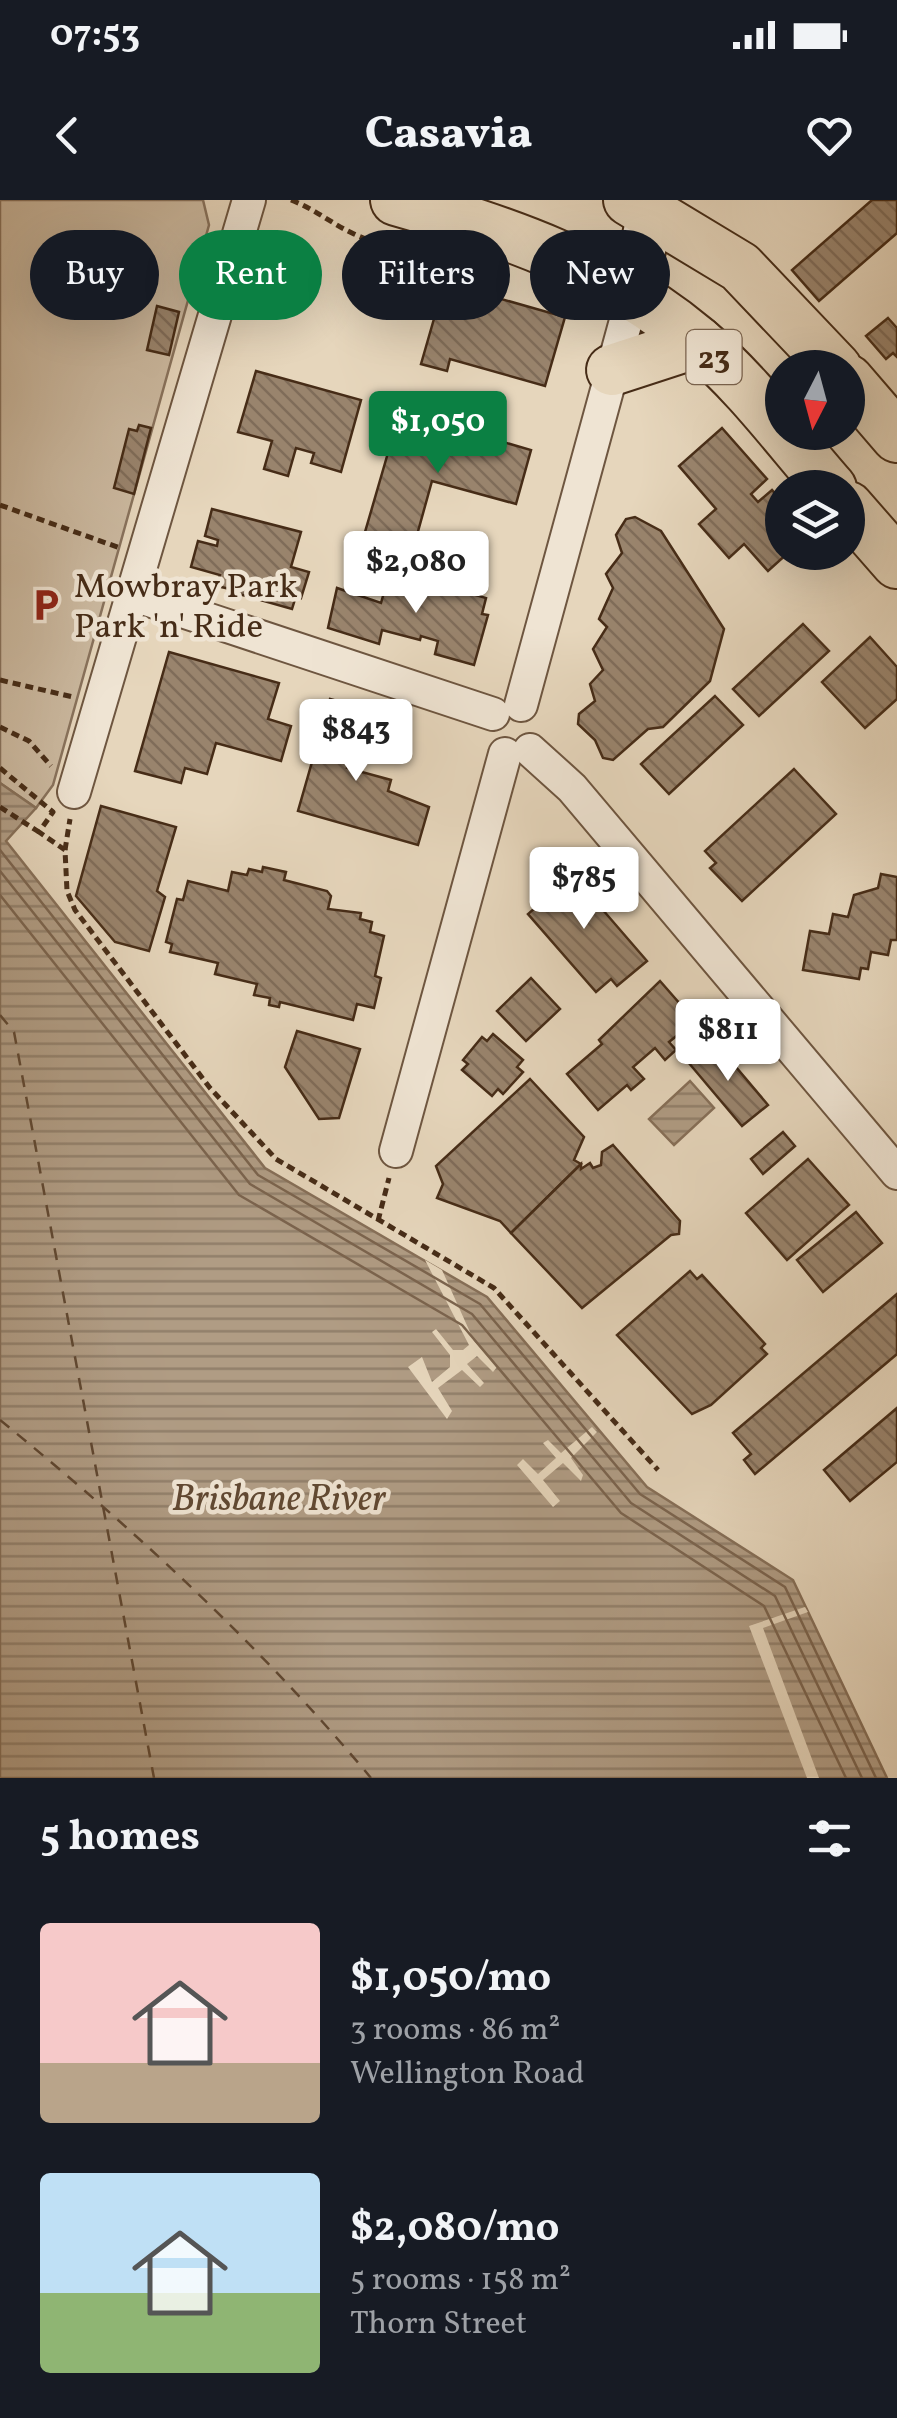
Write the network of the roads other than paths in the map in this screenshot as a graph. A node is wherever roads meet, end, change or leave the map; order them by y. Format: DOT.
graph roads {
  1 [pos="249,200"];
  2 [pos="396,200"];
  3 [pos="658,202"];
  4 [pos="651,230"];
  5 [pos="530,240"];
  6 [pos="627,320"];
  7 [pos="668,320"];
  8 [pos="698,342"];
  9 [pos="820,350"];
  10 [pos="612,370"];
  11 [pos="865,400"];
  12 [pos="897,437"];
  13 [pos="815,470"];
  14 [pos="865,526"];
  15 [pos="897,563"];
  16 [pos="132,594"];
  17 [pos="507,709"];
  18 [pos="518,752"];
  19 [pos="74,792"];
  20 [pos="396,1151"];
  21 [pos="897,1173"];
  1 -- 16 [label="street"];
  2 -- 5 [label="main road, 23"];
  3 -- 4 [label="main road"];
  3 -- 9 [label="main road, 23"];
  6 -- 10 [label="street"];
  7 -- 8 [label="main road, 23"];
  8 -- 10 [label="main road"];
  8 -- 13 [label="main road, 23"];
  10 -- 17 [label="street"];
  11 -- 12 [label="main road"];
  14 -- 15 [label="main road"];
  16 -- 17 [label="street"];
  16 -- 19 [label="street"];
  17 -- 18 [label="street"];
  17 -- 18 [label="street"];
  18 -- 20 [label="street"];
  18 -- 21 [label="street"];
}
